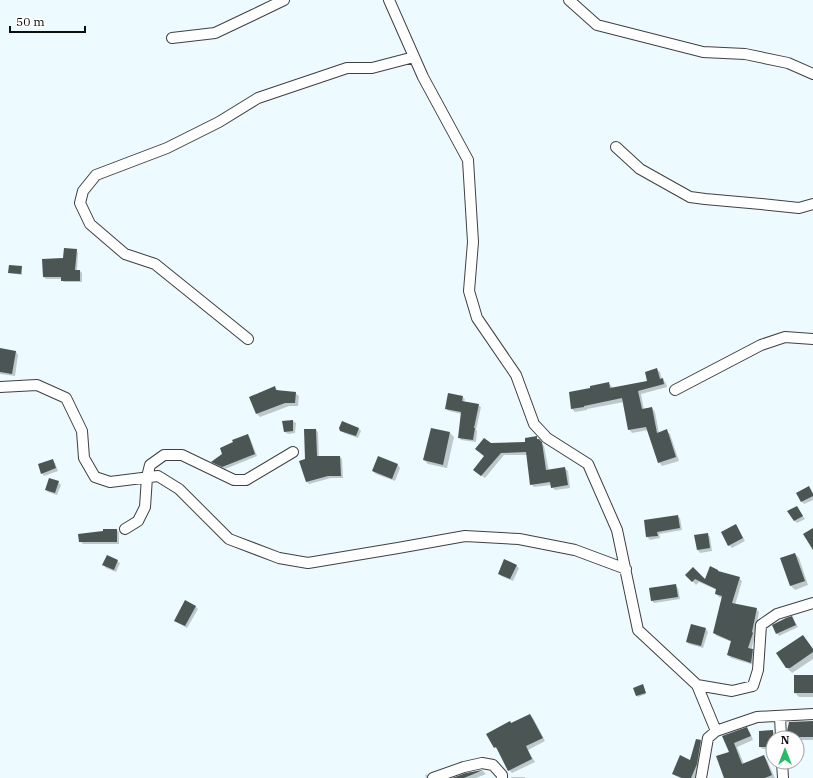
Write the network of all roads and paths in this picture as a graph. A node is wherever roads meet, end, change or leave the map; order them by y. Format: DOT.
graph roads {
  1 [pos="284,0"];
  2 [pos="389,0"];
  3 [pos="569,0"];
  4 [pos="172,38"];
  5 [pos="414,57"];
  6 [pos="813,74"];
  7 [pos="616,148"];
  8 [pos="813,204"];
  9 [pos="813,339"];
  10 [pos="248,340"];
  11 [pos="0,387"];
  12 [pos="675,390"];
  13 [pos="293,452"];
  14 [pos="147,477"];
  15 [pos="125,529"];
  16 [pos="626,569"];
  17 [pos="813,603"];
  18 [pos="697,685"];
  19 [pos="813,714"];
  20 [pos="780,716"];
  21 [pos="781,730"];
  22 [pos="716,731"];
  23 [pos="433,778"];
  24 [pos="502,778"];
  25 [pos="701,778"];
  1 -- 4 [label="street"];
  2 -- 5 [label="street"];
  3 -- 6 [label="street"];
  5 -- 10 [label="street"];
  5 -- 16 [label="street"];
  7 -- 8 [label="street"];
  9 -- 12 [label="street"];
  11 -- 14 [label="street"];
  13 -- 14 [label="street"];
  14 -- 15 [label="street"];
  14 -- 16 [label="street"];
  16 -- 18 [label="street"];
  17 -- 18 [label="street"];
  18 -- 22 [label="street"];
  19 -- 20 [label="street"];
  20 -- 21 [label="street"];
  20 -- 22 [label="street"];
  22 -- 25 [label="street"];
  23 -- 24 [label="street"];
}
